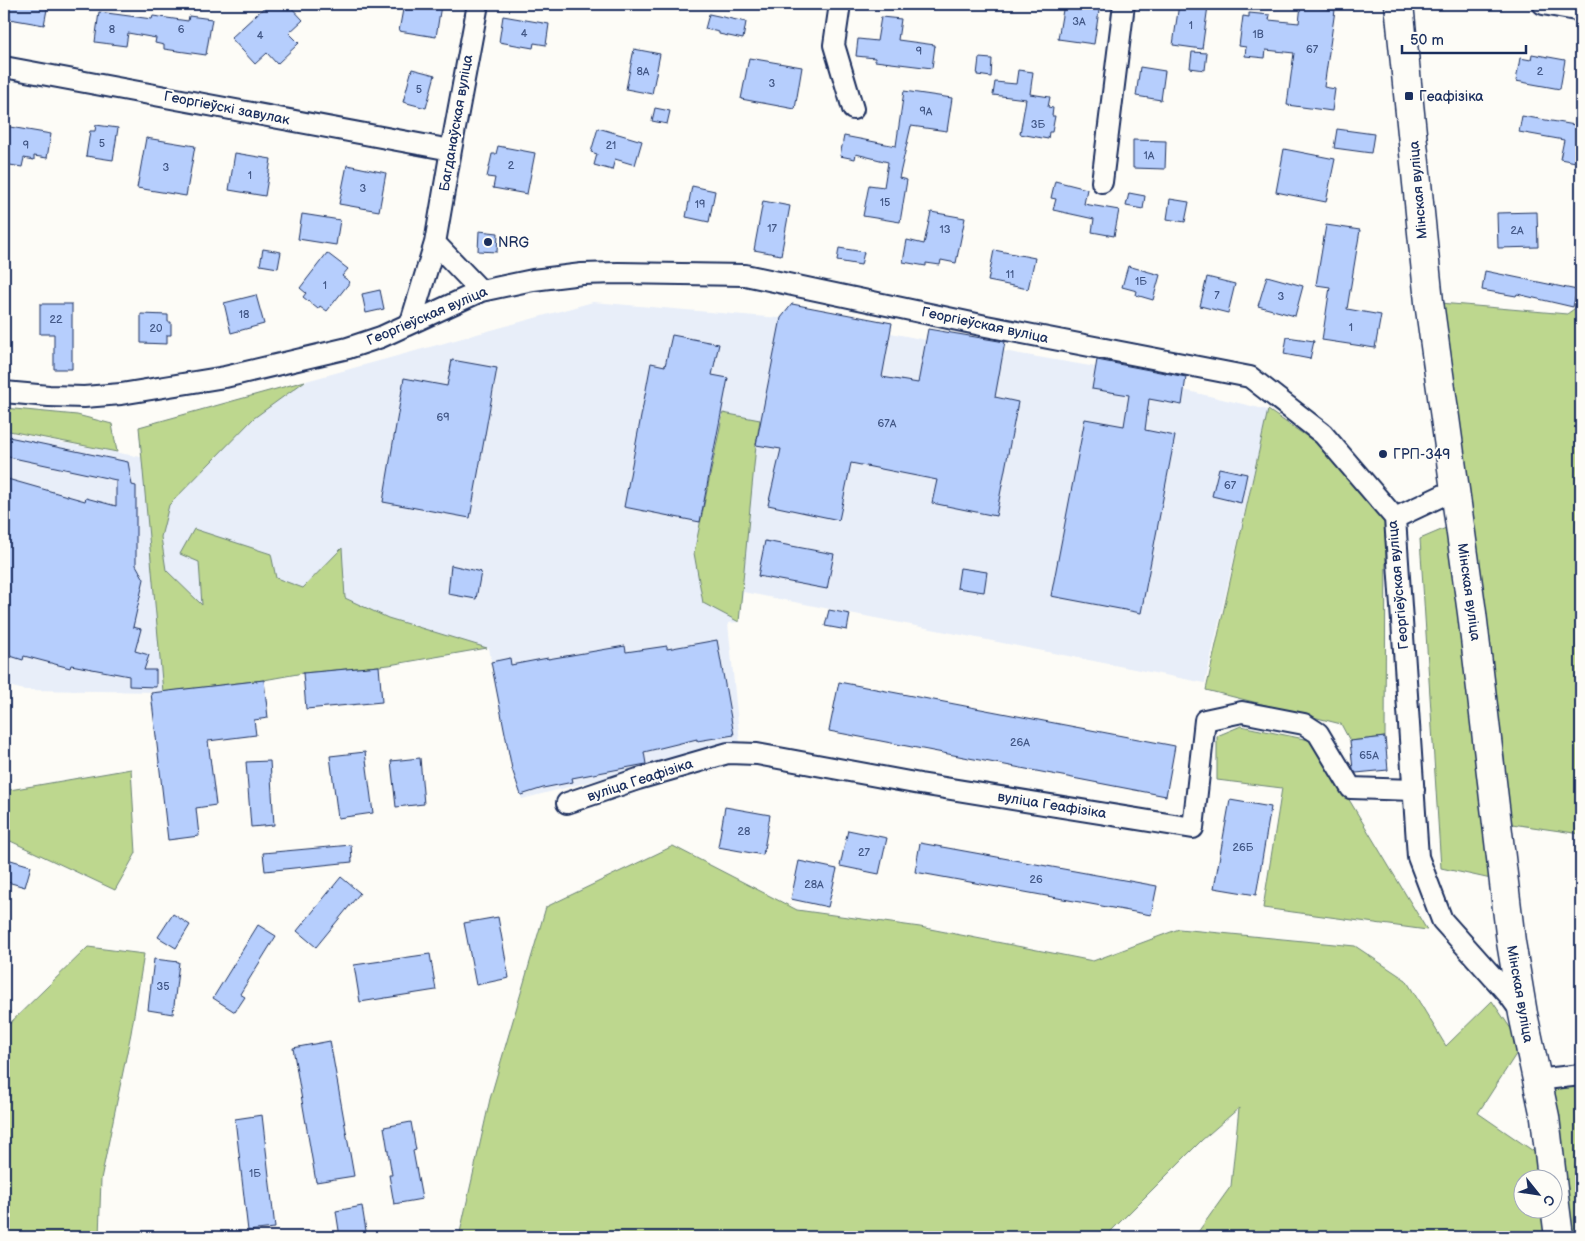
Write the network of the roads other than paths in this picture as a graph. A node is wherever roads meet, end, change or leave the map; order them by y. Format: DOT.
graph roads {
  1 [pos="478,4"];
  2 [pos="840,4"];
  3 [pos="1124,4"];
  4 [pos="1399,4"];
  5 [pos="1543,4"];
  6 [pos="1581,11"];
  7 [pos="4,67"];
  8 [pos="853,109"];
  9 [pos="451,150"];
  10 [pos="1102,182"];
  11 [pos="435,243"];
  12 [pos="481,291"];
  13 [pos="411,322"];
  14 [pos="4,392"];
  15 [pos="1454,490"];
  16 [pos="1395,518"];
  17 [pos="1414,790"];
  18 [pos="568,804"];
  19 [pos="1523,1014"];
  20 [pos="1581,1075"];
  21 [pos="1536,1080"];
  22 [pos="1551,1168"];
  23 [pos="1557,1218"];
  24 [pos="1559,1237"];
  1 -- 9 [label="street, Багданаўская вуліца"];
  2 -- 8 [label="street"];
  3 -- 10 [label="street"];
  4 -- 15 [label="main road, Мінская вуліца"];
  5 -- 6 [label="street"];
  7 -- 9 [label="street, Георгіеўскі завулак"];
  9 -- 11 [label="street, Багданаўская вуліца"];
  11 -- 12 [label="street"];
  11 -- 13 [label="street, Багданаўская вуліца"];
  12 -- 13 [label="street, Георгіеўская вуліца"];
  12 -- 16 [label="street, Георгіеўская вуліца"];
  13 -- 14 [label="street, Георгіеўская вуліца"];
  15 -- 16 [label="street"];
  15 -- 19 [label="main road, Мінская вуліца"];
  16 -- 17 [label="street, Георгіеўская вуліца"];
  17 -- 18 [label="street, вуліца Геафізіка"];
  17 -- 19 [label="street, Георгіеўская вуліца"];
  19 -- 21 [label="main road, Мінская вуліца"];
  20 -- 21 [label="street"];
  21 -- 22 [label="main road, Мінская вуліца"];
  23 -- 24 [label="main road, Мінская вуліца"];
}
